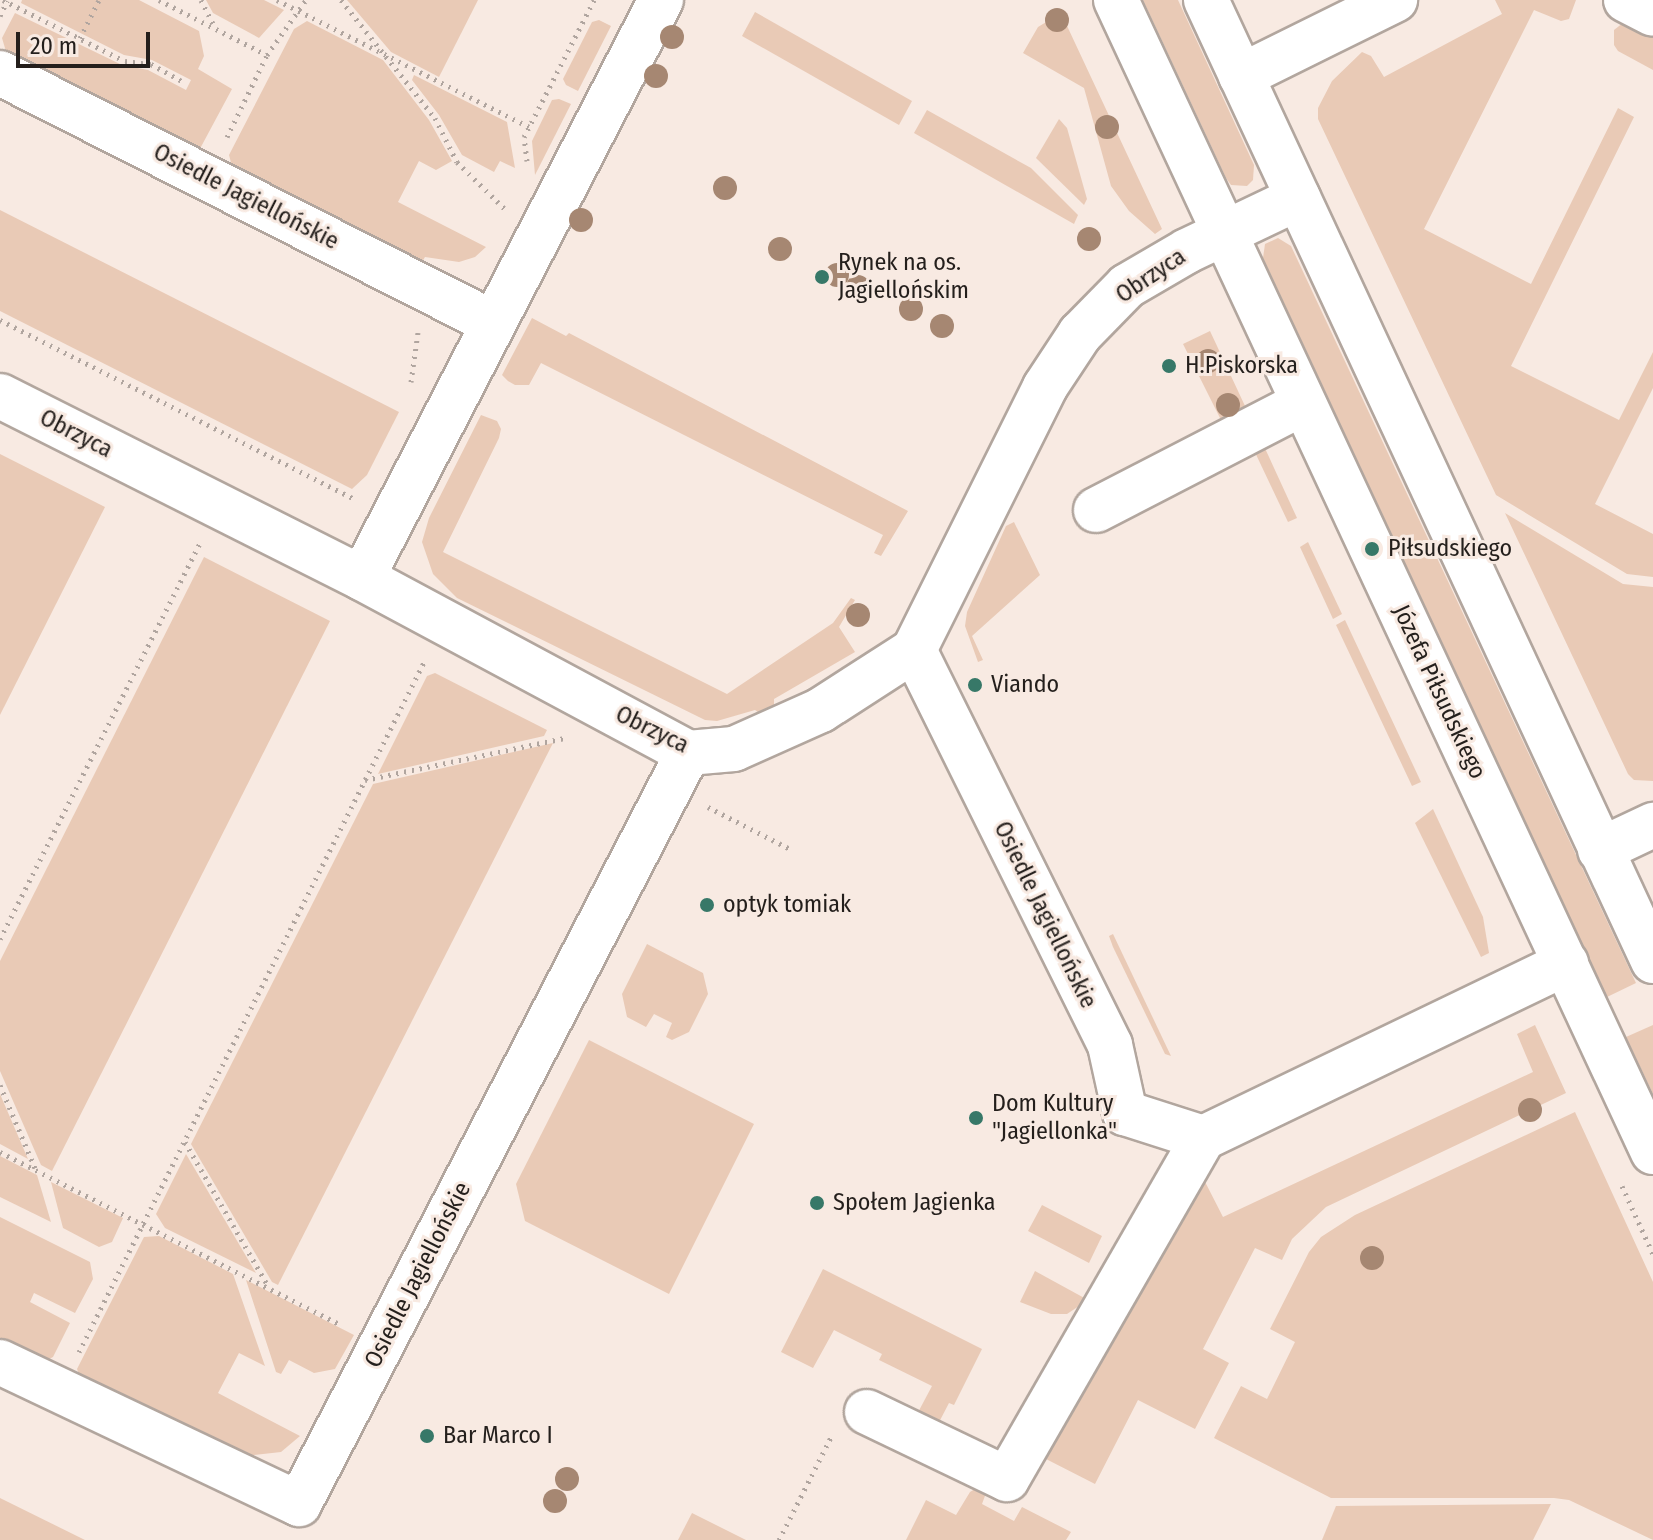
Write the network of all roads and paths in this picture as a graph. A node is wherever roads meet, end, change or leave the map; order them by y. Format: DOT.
graph roads {
  1 [pos="6,0"];
  2 [pos="99,0"];
  3 [pos="159,0"];
  4 [pos="201,0"];
  5 [pos="277,0"];
  6 [pos="306,0"];
  7 [pos="341,0"];
  8 [pos="594,0"];
  9 [pos="661,0"];
  10 [pos="1116,0"];
  11 [pos="1206,0"];
  12 [pos="1395,0"];
  13 [pos="1626,0"];
  14 [pos="300,12"];
  15 [pos="1653,14"];
  16 [pos="0,16"];
  17 [pos="215,28"];
  18 [pos="80,38"];
  19 [pos="384,53"];
  20 [pos="267,55"];
  21 [pos="0,73"];
  22 [pos="1241,76"];
  23 [pos="184,82"];
  24 [pos="529,127"];
  25 [pos="208,177"];
  26 [pos="1298,198"];
  27 [pos="532,213"];
  28 [pos="1224,233"];
  29 [pos="0,320"];
  30 [pos="493,323"];
  31 [pos="1,398"];
  32 [pos="1303,403"];
  33 [pos="219,506"];
  34 [pos="1096,510"];
  35 [pos="393,518"];
  36 [pos="362,578"];
  37 [pos="914,650"];
  38 [pos="425,659"];
  39 [pos="573,736"];
  40 [pos="688,753"];
  41 [pos="365,780"];
  42 [pos="1653,825"];
  43 [pos="1600,850"];
  44 [pos="0,939"];
  45 [pos="1653,961"];
  46 [pos="1566,963"];
  47 [pos="0,1085"];
  48 [pos="1203,1138"];
  49 [pos="184,1142"];
  50 [pos="0,1152"];
  51 [pos="1653,1152"];
  52 [pos="35,1169"];
  53 [pos="143,1224"];
  54 [pos="269,1287"];
  55 [pos="381,1346"];
  56 [pos="0,1362"];
  57 [pos="59,1392"];
  58 [pos="867,1412"];
  59 [pos="779,1540"];
  1 -- 16 [label="path"];
  1 -- 18 [label="path"];
  2 -- 18 [label="path"];
  3 -- 17 [label="path"];
  4 -- 17 [label="path"];
  5 -- 14 [label="path"];
  6 -- 14 [label="path"];
  7 -- 19 [label="path"];
  8 -- 24 [label="path"];
  9 -- 27 [label="street"];
  10 -- 28 [label="street, Józefa Piłsudskiego"];
  11 -- 22 [label="street"];
  12 -- 22 [label="street"];
  13 -- 15 [label="street"];
  14 -- 19 [label="path"];
  14 -- 20 [label="path"];
  17 -- 20 [label="path"];
  18 -- 23 [label="path"];
  19 -- 24 [label="path"];
  19 -- 27 [label="path"];
  20 -- 25 [label="path"];
  21 -- 25 [label="street, Osiedle Jagiellońskie"];
  22 -- 26 [label="street"];
  24 -- 27 [label="path"];
  25 -- 30 [label="street, Osiedle Jagiellońskie"];
  26 -- 28 [label="street"];
  26 -- 43 [label="street"];
  27 -- 30 [label="street"];
  28 -- 32 [label="street, Józefa Piłsudskiego"];
  28 -- 37 [label="street, Obrzyca"];
  29 -- 35 [label="path"];
  30 -- 35 [label="street"];
  31 -- 33 [label="street, Obrzyca"];
  32 -- 34 [label="street"];
  32 -- 46 [label="street, Józefa Piłsudskiego"];
  33 -- 36 [label="street, Obrzyca"];
  33 -- 44 [label="path"];
  35 -- 36 [label="street"];
  36 -- 40 [label="street, Obrzyca"];
  37 -- 40 [label="street, Obrzyca"];
  37 -- 48 [label="street, Osiedle Jagiellońskie"];
  38 -- 41 [label="path"];
  39 -- 41 [label="path"];
  40 -- 55 [label="street, Osiedle Jagiellońskie"];
  41 -- 49 [label="path"];
  42 -- 43 [label="street"];
  43 -- 45 [label="street"];
  46 -- 48 [label="street"];
  46 -- 51 [label="street, Józefa Piłsudskiego"];
  47 -- 52 [label="path"];
  48 -- 58 [label="street"];
  49 -- 53 [label="path"];
  49 -- 54 [label="path"];
  50 -- 52 [label="path"];
  52 -- 53 [label="path"];
  53 -- 54 [label="path"];
  53 -- 57 [label="path"];
  54 -- 55 [label="path"];
  55 -- 57 [label="street, Osiedle Jagiellońskie"];
  56 -- 57 [label="street, Osiedle Jagiellońskie"];
  58 -- 59 [label="path"];
}
